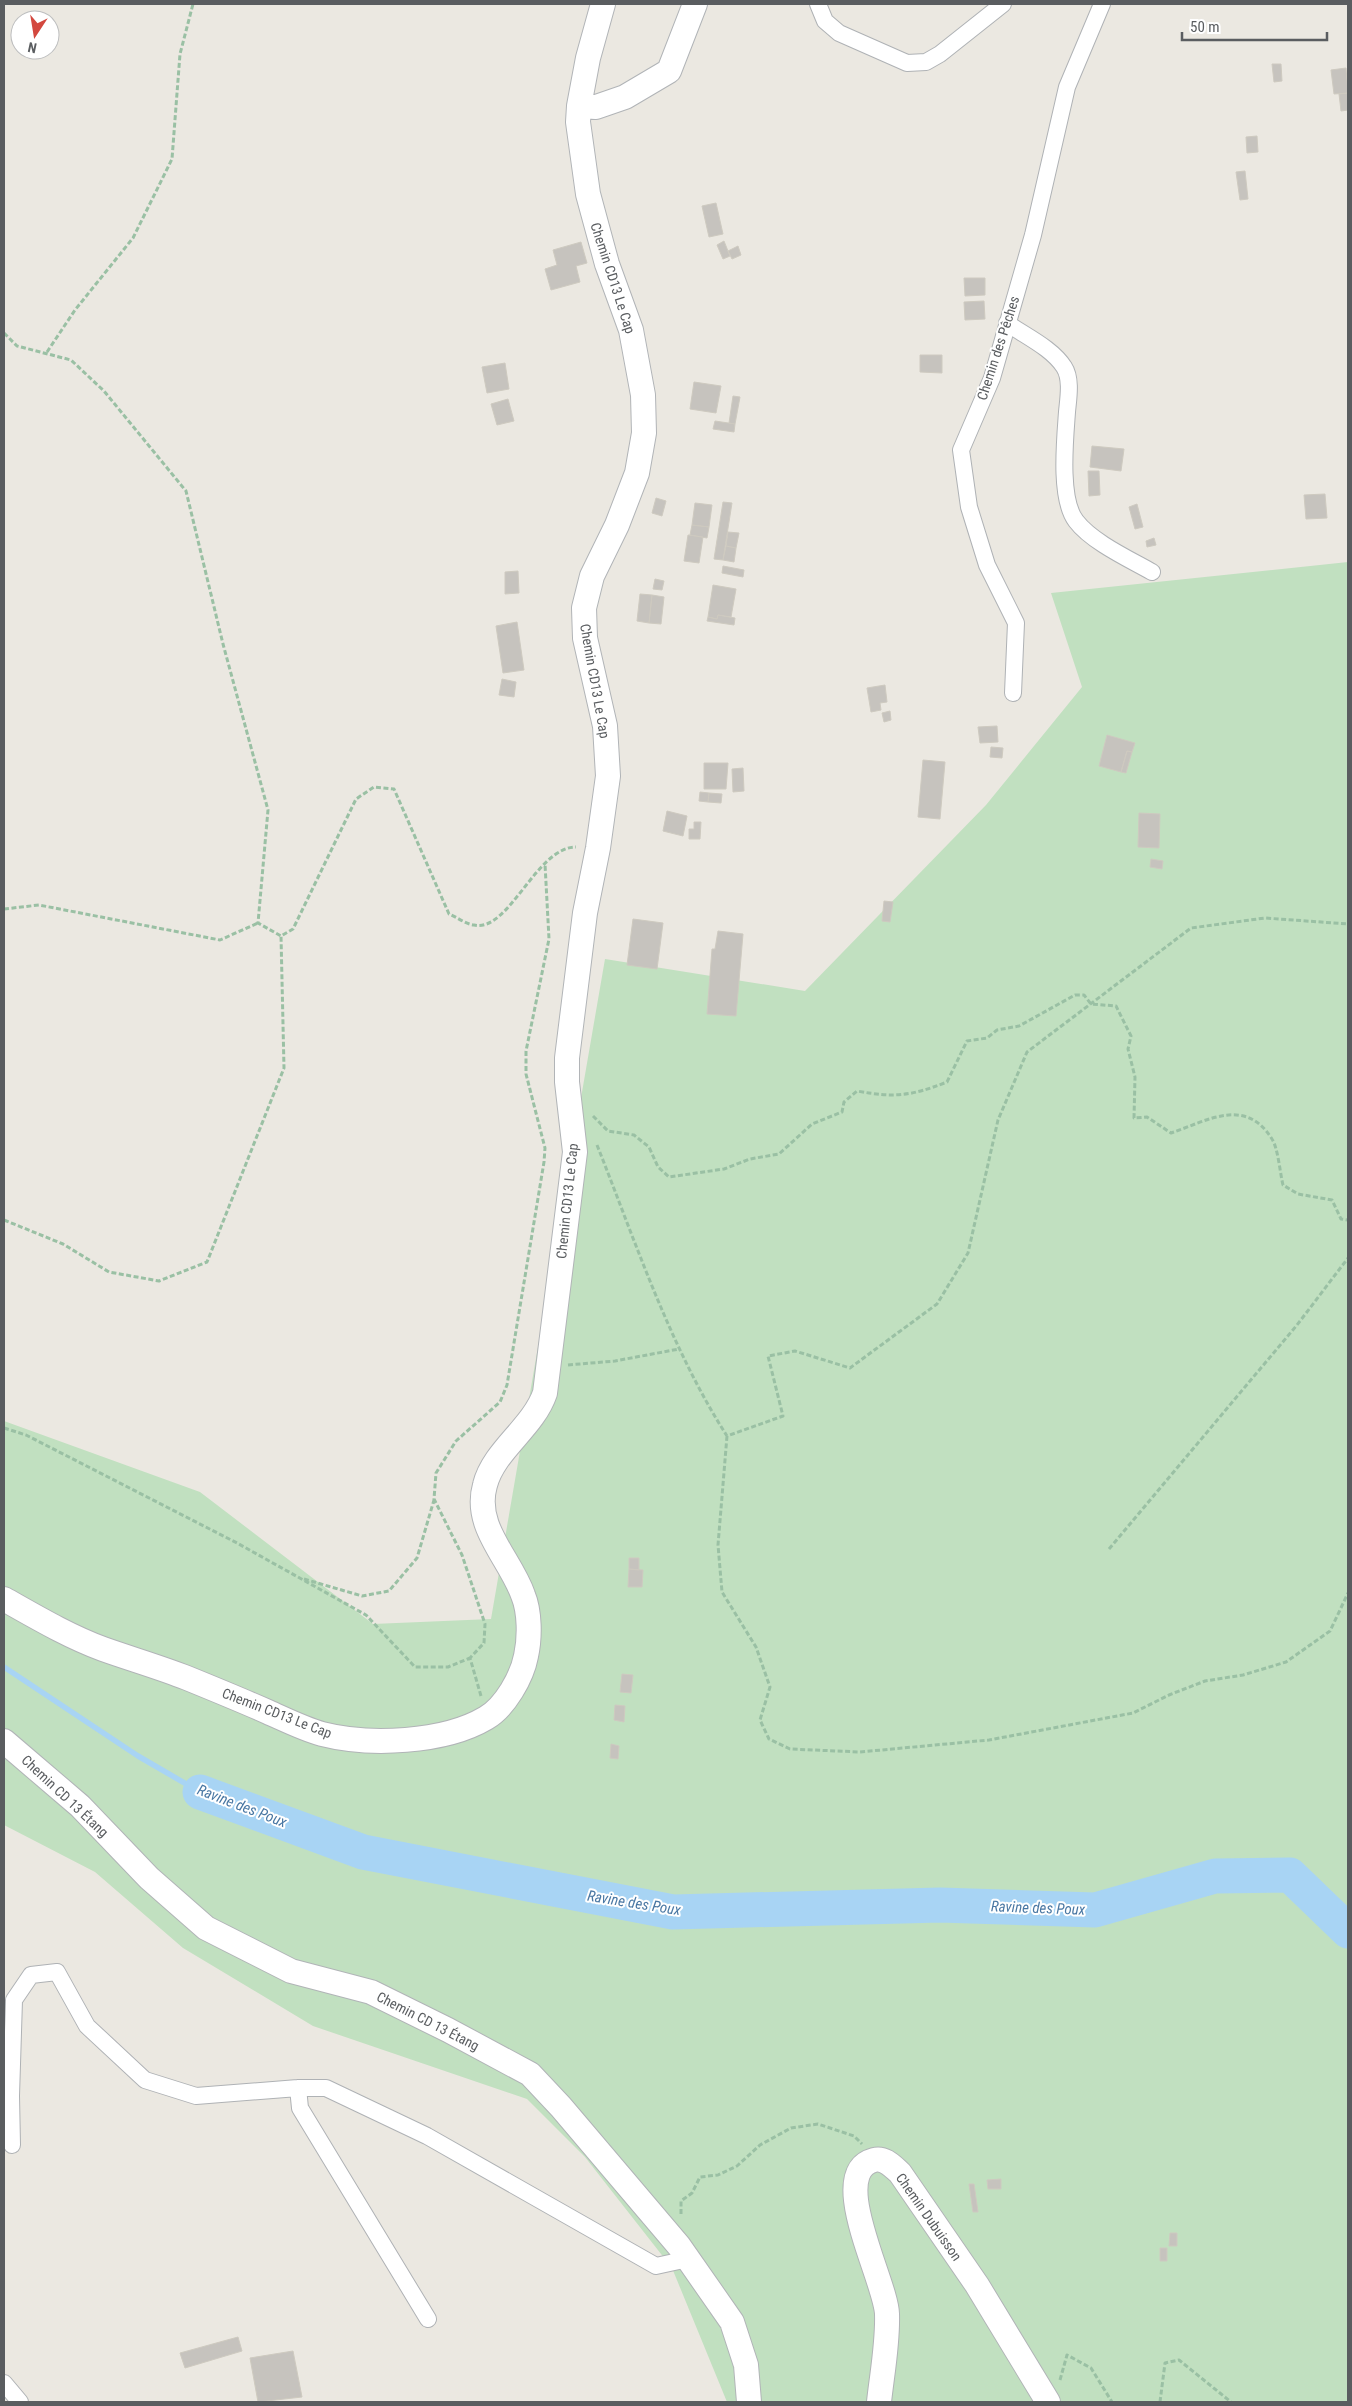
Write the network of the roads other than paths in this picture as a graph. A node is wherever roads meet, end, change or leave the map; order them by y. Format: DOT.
graph roads {
  1 [pos="603,4"];
  2 [pos="695,4"];
  3 [pos="818,4"];
  4 [pos="1002,4"];
  5 [pos="1102,4"];
  6 [pos="579,106"];
  7 [pos="1007,323"];
  8 [pos="1152,572"];
  9 [pos="1013,693"];
  10 [pos="4,1599"];
  11 [pos="4,1741"];
  12 [pos="298,2088"];
  13 [pos="12,2145"];
  14 [pos="683,2252"];
  15 [pos="428,2319"];
  16 [pos="4,2383"];
  17 [pos="1053,2393"];
  18 [pos="20,2402"];
  19 [pos="749,2402"];
  20 [pos="879,2402"];
  1 -- 6 [label="main road, Chemin CD13 Le Cap"];
  2 -- 6 [label="main road"];
  3 -- 4 [label="street"];
  5 -- 7 [label="street, Chemin des Pêches"];
  6 -- 10 [label="main road, Chemin CD13 Le Cap"];
  7 -- 8 [label="street"];
  7 -- 9 [label="street, Chemin des Pêches"];
  11 -- 14 [label="main road, Chemin CD 13 Étang"];
  12 -- 13 [label="street"];
  12 -- 14 [label="street"];
  12 -- 15 [label="street"];
  14 -- 19 [label="main road, Chemin CD 13 Étang"];
  16 -- 18 [label="street"];
  17 -- 20 [label="main road, Chemin Dubuisson"];
}
